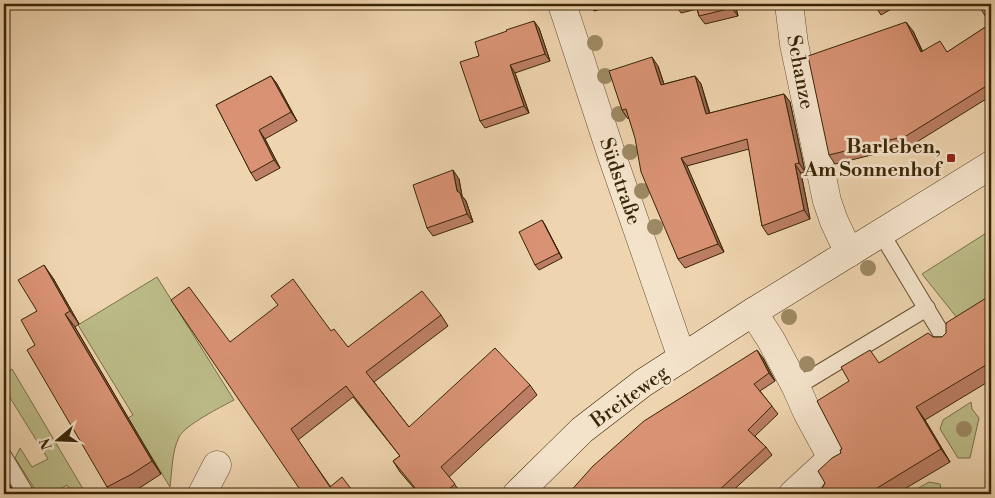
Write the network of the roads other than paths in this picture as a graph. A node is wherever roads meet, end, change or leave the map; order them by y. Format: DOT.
graph roads {
  1 [pos="562,4"];
  2 [pos="789,4"];
  3 [pos="991,165"];
  4 [pos="881,233"];
  5 [pos="849,253"];
  6 [pos="927,308"];
  7 [pos="753,312"];
  8 [pos="946,341"];
  9 [pos="682,358"];
  10 [pos="796,386"];
  11 [pos="4,456"];
  12 [pos="217,465"];
  13 [pos="26,494"];
  14 [pos="202,494"];
  15 [pos="517,494"];
  16 [pos="793,494"];
  1 -- 9 [label="street, Südstraße"];
  2 -- 5 [label="street, Schanze"];
  3 -- 4 [label="street, Breiteweg"];
  4 -- 5 [label="street, Breiteweg"];
  4 -- 6 [label="lane"];
  5 -- 7 [label="street, Breiteweg"];
  6 -- 8 [label="lane"];
  6 -- 10 [label="lane"];
  7 -- 9 [label="street, Breiteweg"];
  7 -- 10 [label="street"];
  9 -- 15 [label="street, Breiteweg"];
  10 -- 16 [label="street"];
  11 -- 13 [label="lane"];
  12 -- 14 [label="street"];
}
